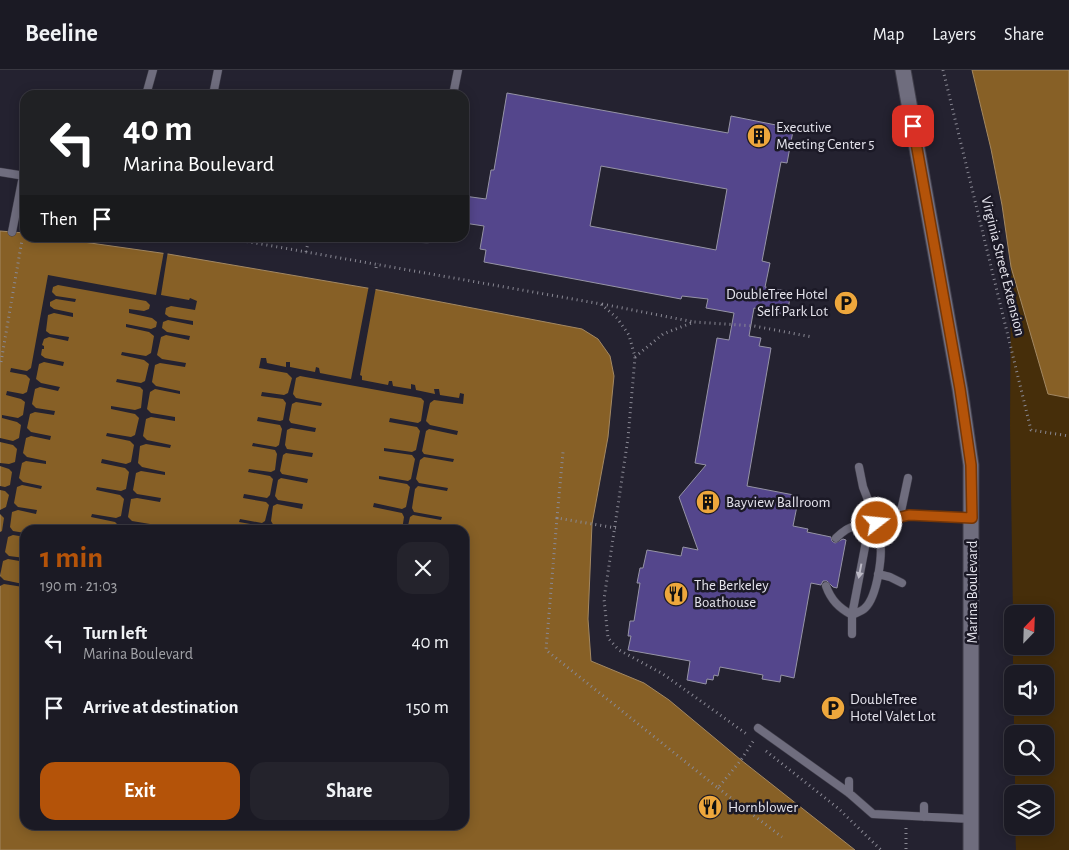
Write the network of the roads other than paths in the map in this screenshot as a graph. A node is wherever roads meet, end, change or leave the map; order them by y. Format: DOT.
graph roads {
  1 [pos="153,70"];
  2 [pos="218,70"];
  3 [pos="458,70"];
  4 [pos="903,70"];
  5 [pos="147,90"];
  6 [pos="214,90"];
  7 [pos="454,90"];
  8 [pos="0,172"];
  9 [pos="20,175"];
  10 [pos="20,195"];
  11 [pos="12,232"];
  12 [pos="859,467"];
  13 [pos="908,478"];
  14 [pos="900,516"];
  15 [pos="972,518"];
  16 [pos="873,524"];
  17 [pos="836,538"];
  18 [pos="878,574"];
  19 [pos="902,583"];
  20 [pos="826,586"];
  21 [pos="852,615"];
  22 [pos="852,634"];
  23 [pos="758,728"];
  24 [pos="794,744"];
  25 [pos="793,753"];
  26 [pos="849,781"];
  27 [pos="849,793"];
  28 [pos="924,806"];
  29 [pos="924,817"];
  30 [pos="971,819"];
  31 [pos="971,850"];
  1 -- 5 [label="lane"];
  2 -- 6 [label="lane"];
  3 -- 7 [label="lane"];
  4 -- 15 [label="street, Marina Boulevard"];
  8 -- 9 [label="lane"];
  10 -- 11 [label="lane"];
  12 -- 16 [label="lane"];
  13 -- 14 [label="lane"];
  14 -- 15 [label="lane"];
  14 -- 16 [label="lane"];
  15 -- 30 [label="street, Marina Boulevard"];
  16 -- 17 [label="lane"];
  16 -- 18 [label="lane"];
  16 -- 21 [label="lane, one-way"];
  18 -- 19 [label="lane"];
  18 -- 21 [label="lane"];
  20 -- 21 [label="lane"];
  21 -- 22 [label="lane"];
  23 -- 25 [label="lane"];
  24 -- 25 [label="lane"];
  25 -- 27 [label="lane"];
  26 -- 27 [label="lane"];
  27 -- 29 [label="lane"];
  28 -- 29 [label="lane"];
  29 -- 30 [label="lane"];
  30 -- 31 [label="street, Marina Boulevard"];
}
